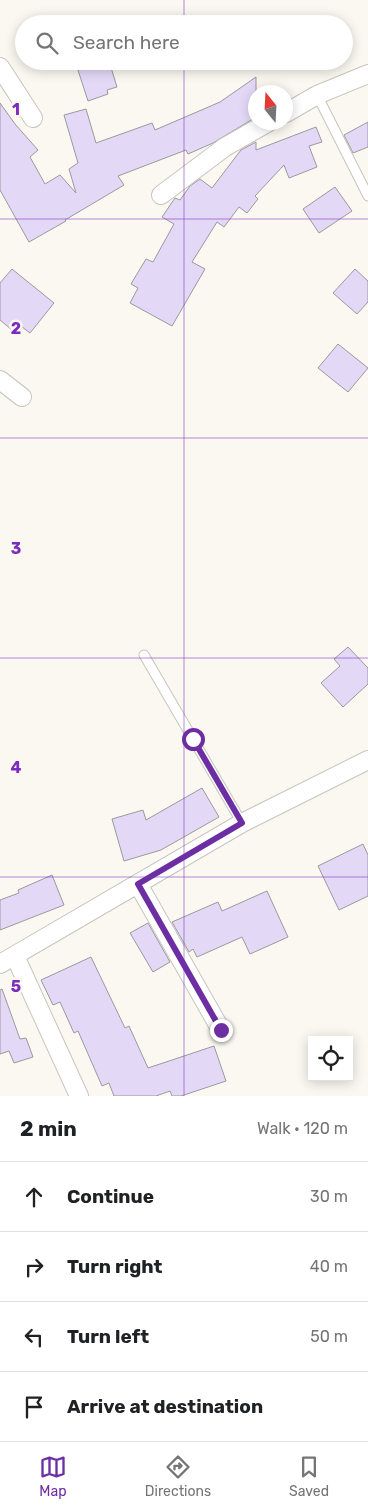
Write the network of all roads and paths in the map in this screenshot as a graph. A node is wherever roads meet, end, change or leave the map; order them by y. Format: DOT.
graph roads {
  1 [pos="0,67"];
  2 [pos="368,74"];
  3 [pos="317,95"];
  4 [pos="293,109"];
  5 [pos="33,118"];
  6 [pos="255,130"];
  7 [pos="161,195"];
  8 [pos="368,196"];
  9 [pos="0,380"];
  10 [pos="22,397"];
  11 [pos="144,655"];
  12 [pos="368,760"];
  13 [pos="242,823"];
  14 [pos="138,884"];
  15 [pos="7,961"];
  16 [pos="221,1030"];
  17 [pos="79,1096"];
  1 -- 5 [label="street"];
  2 -- 3 [label="street"];
  3 -- 4 [label="street"];
  3 -- 8 [label="lane"];
  6 -- 7 [label="street"];
  9 -- 10 [label="street"];
  11 -- 13 [label="lane"];
  12 -- 13 [label="street"];
  13 -- 14 [label="street"];
  14 -- 15 [label="street"];
  14 -- 16 [label="street"];
  15 -- 17 [label="street"];
}
